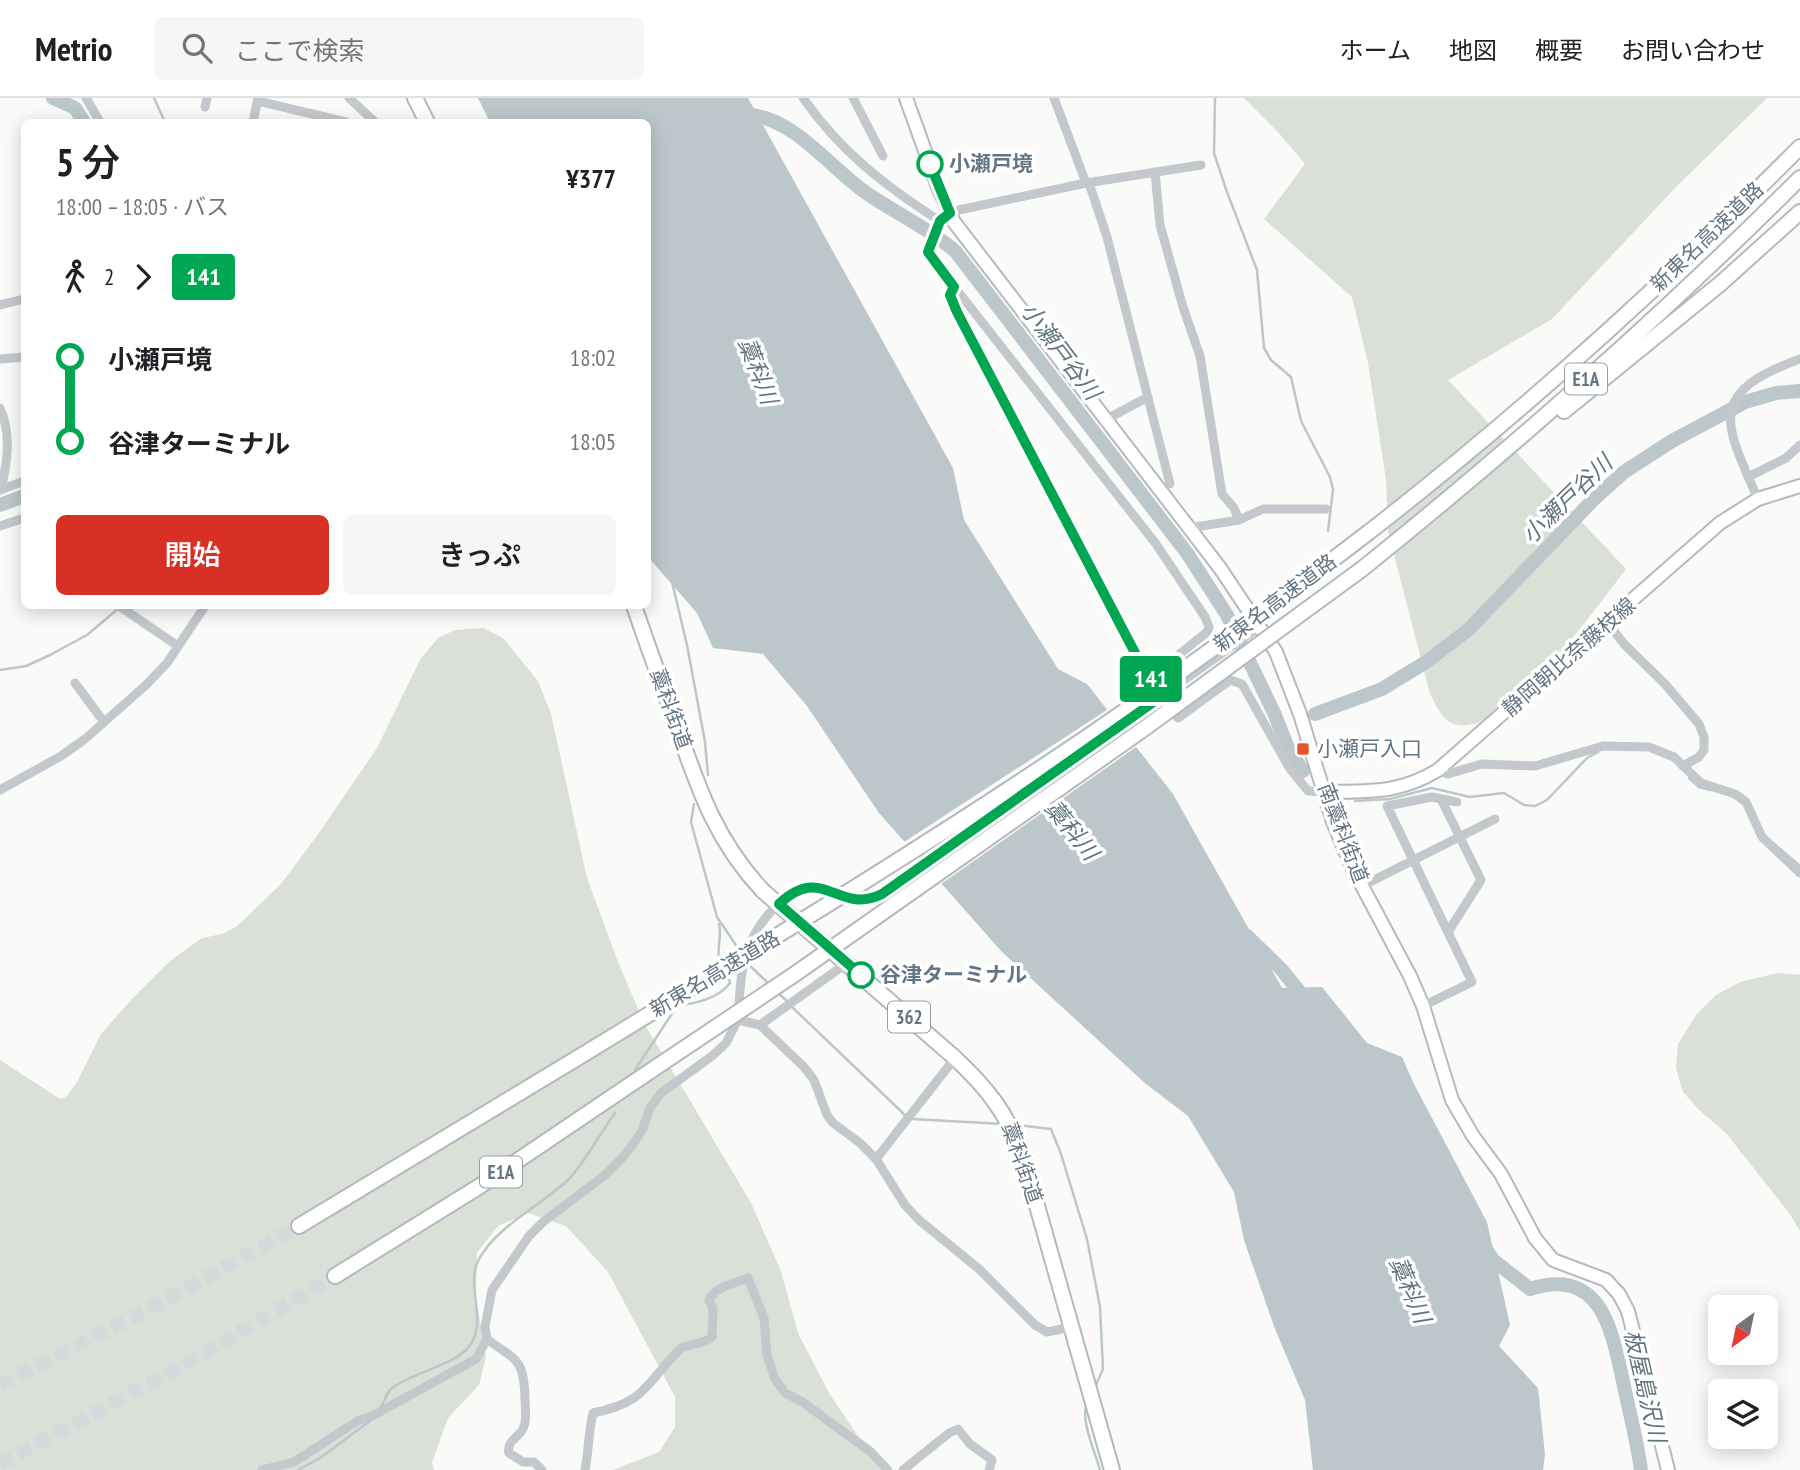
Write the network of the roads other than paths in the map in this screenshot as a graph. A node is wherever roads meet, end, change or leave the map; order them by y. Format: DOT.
graph roads {
  1 [pos="86,98"];
  2 [pos="349,98"];
  3 [pos="415,98"];
  4 [pos="803,98"];
  5 [pos="853,98"];
  6 [pos="906,98"];
  7 [pos="1054,98"];
  8 [pos="258,99"];
  9 [pos="98,119"];
  10 [pos="254,119"];
  11 [pos="335,119"];
  12 [pos="372,119"];
  13 [pos="426,119"];
  14 [pos="1800,147"];
  15 [pos="883,156"];
  16 [pos="1201,164"];
  17 [pos="1155,172"];
  18 [pos="1800,178"];
  19 [pos="1088,183"];
  20 [pos="1800,212"];
  21 [pos="945,217"];
  22 [pos="1800,224"];
  23 [pos="1751,257"];
  24 [pos="954,287"];
  25 [pos="21,300"];
  26 [pos="0,304"];
  27 [pos="21,357"];
  28 [pos="0,359"];
  29 [pos="1800,359"];
  30 [pos="1148,397"];
  31 [pos="0,408"];
  32 [pos="1105,420"];
  33 [pos="1800,445"];
  34 [pos="1748,477"];
  35 [pos="21,482"];
  36 [pos="1170,484"];
  37 [pos="1800,486"];
  38 [pos="0,490"];
  39 [pos="1758,499"];
  40 [pos="1326,509"];
  41 [pos="21,519"];
  42 [pos="1424,519"];
  43 [pos="1239,520"];
  44 [pos="4,524"];
  45 [pos="1189,528"];
  46 [pos="0,532"];
  47 [pos="123,609"];
  48 [pos="203,609"];
  49 [pos="635,609"];
  50 [pos="1608,622"];
  51 [pos="1259,627"];
  52 [pos="178,646"];
  53 [pos="1150,678"];
  54 [pos="75,683"];
  55 [pos="1162,696"];
  56 [pos="104,722"];
  57 [pos="1683,766"];
  58 [pos="1438,770"];
  59 [pos="0,790"];
  60 [pos="1325,792"];
  61 [pos="1441,799"];
  62 [pos="1457,802"];
  63 [pos="1495,819"];
  64 [pos="1460,836"];
  65 [pos="1413,860"];
  66 [pos="1800,873"];
  67 [pos="1362,886"];
  68 [pos="779,904"];
  69 [pos="1448,932"];
  70 [pos="847,963"];
  71 [pos="1423,1006"];
  72 [pos="738,1020"];
  73 [pos="760,1025"];
  74 [pos="955,1058"];
  75 [pos="876,1159"];
  76 [pos="299,1226"];
  77 [pos="335,1276"];
  78 [pos="1072,1326"];
  79 [pos="487,1339"];
  80 [pos="261,1470"];
  81 [pos="542,1470"];
  82 [pos="585,1470"];
  83 [pos="888,1470"];
  84 [pos="902,1470"];
  85 [pos="989,1470"];
  86 [pos="1112,1470"];
  87 [pos="1668,1470"];
  1 -- 9 [label="street"];
  2 -- 12 [label="street"];
  3 -- 13 [label="highway"];
  4 -- 21 [label="street"];
  5 -- 15 [label="street"];
  6 -- 21 [label="main road, 南藁科街道"];
  7 -- 19 [label="street"];
  8 -- 10 [label="street"];
  8 -- 11 [label="street"];
  14 -- 76 [label="highway, 新東名高速道路 / E1A, bridge"];
  16 -- 17 [label="street"];
  17 -- 19 [label="street"];
  17 -- 43 [label="street"];
  18 -- 42 [label="highway, 新東名高速道路 / E1A"];
  19 -- 21 [label="street"];
  19 -- 30 [label="street"];
  20 -- 23 [label="highway"];
  21 -- 24 [label="street"];
  21 -- 32 [label="main road, 南藁科街道"];
  22 -- 23 [label="highway"];
  23 -- 42 [label="highway"];
  24 -- 53 [label="street"];
  24 -- 53 [label="street"];
  25 -- 26 [label="street"];
  27 -- 28 [label="street"];
  29 -- 34 [label="street"];
  30 -- 32 [label="street"];
  30 -- 36 [label="street"];
  31 -- 38 [label="street"];
  32 -- 45 [label="main road, 南藁科街道"];
  33 -- 34 [label="street"];
  34 -- 39 [label="street"];
  35 -- 38 [label="street"];
  37 -- 39 [label="main road, 静岡朝比奈藤枝線"];
  39 -- 50 [label="main road, 静岡朝比奈藤枝線"];
  40 -- 43 [label="street"];
  41 -- 44 [label="street"];
  42 -- 77 [label="highway, 新東名高速道路 / E1A, bridge"];
  43 -- 45 [label="street"];
  44 -- 46 [label="street"];
  45 -- 51 [label="main road, 南藁科街道"];
  47 -- 52 [label="street"];
  48 -- 52 [label="street"];
  49 -- 68 [label="highway, 藁科街道 / 362"];
  50 -- 57 [label="street"];
  50 -- 58 [label="main road, 静岡朝比奈藤枝線"];
  51 -- 55 [label="street"];
  51 -- 60 [label="main road, 南藁科街道"];
  52 -- 56 [label="street"];
  53 -- 55 [label="street"];
  54 -- 56 [label="street"];
  55 -- 60 [label="street"];
  55 -- 68 [label="street"];
  56 -- 59 [label="street"];
  57 -- 58 [label="street"];
  57 -- 66 [label="street"];
  58 -- 60 [label="main road, 静岡朝比奈藤枝線"];
  60 -- 67 [label="main road, 南藁科街道"];
  61 -- 62 [label="street"];
  61 -- 64 [label="street"];
  61 -- 65 [label="street"];
  63 -- 64 [label="street"];
  64 -- 65 [label="street"];
  64 -- 69 [label="street"];
  65 -- 67 [label="street"];
  65 -- 69 [label="street"];
  67 -- 71 [label="main road, 南藁科街道"];
  68 -- 70 [label="highway, 藁科街道 / 362"];
  68 -- 72 [label="street"];
  69 -- 71 [label="street"];
  70 -- 73 [label="street"];
  70 -- 74 [label="highway, 藁科街道 / 362"];
  71 -- 87 [label="main road, 南藁科街道"];
  72 -- 73 [label="street"];
  72 -- 79 [label="street"];
  73 -- 75 [label="street"];
  74 -- 75 [label="street"];
  74 -- 78 [label="highway, 藁科街道 / 362"];
  75 -- 78 [label="street"];
  78 -- 86 [label="highway, 藁科街道 / 362"];
  79 -- 80 [label="street"];
  79 -- 81 [label="street"];
  82 -- 83 [label="street"];
  84 -- 85 [label="street"];
}
